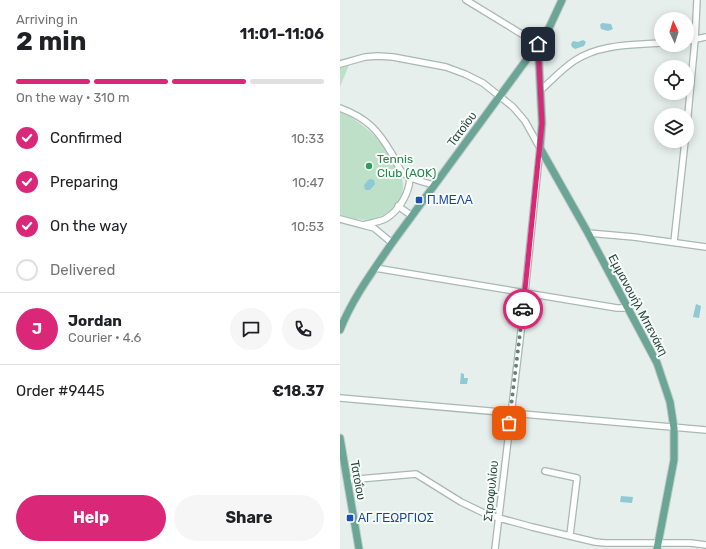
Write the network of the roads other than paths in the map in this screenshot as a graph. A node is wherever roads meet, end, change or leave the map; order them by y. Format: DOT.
graph roads {
  1 [pos="466,0"];
  2 [pos="562,0"];
  3 [pos="697,0"];
  4 [pos="706,37"];
  5 [pos="695,40"];
  6 [pos="538,44"];
  7 [pos="654,44"];
  8 [pos="340,64"];
  9 [pos="542,90"];
  10 [pos="500,96"];
  11 [pos="340,108"];
  12 [pos="689,108"];
  13 [pos="540,148"];
  14 [pos="684,148"];
  15 [pos="410,178"];
  16 [pos="434,185"];
  17 [pos="398,206"];
  18 [pos="412,216"];
  19 [pos="340,219"];
  20 [pos="363,225"];
  21 [pos="588,233"];
  22 [pos="674,242"];
  23 [pos="392,243"];
  24 [pos="706,247"];
  25 [pos="375,268"];
  26 [pos="525,293"];
  27 [pos="628,308"];
  28 [pos="340,330"];
  29 [pos="340,398"];
  30 [pos="510,413"];
  31 [pos="674,428"];
  32 [pos="706,430"];
  33 [pos="340,438"];
  34 [pos="545,471"];
  35 [pos="347,480"];
  36 [pos="499,519"];
  37 [pos="570,535"];
  38 [pos="706,545"];
  39 [pos="658,546"];
  40 [pos="359,549"];
  41 [pos="495,549"];
  1 -- 6 [label="street"];
  2 -- 6 [label="main road, Τατοΐου"];
  3 -- 5 [label="street"];
  4 -- 5 [label="street"];
  5 -- 12 [label="street"];
  6 -- 9 [label="main road, Στροφυλίου"];
  6 -- 10 [label="main road, Τατοΐου"];
  7 -- 9 [label="street"];
  8 -- 10 [label="street, Εμμανουήλ Μπενάκη"];
  9 -- 13 [label="main road, Στροφυλίου"];
  10 -- 13 [label="street, Εμμανουήλ Μπενάκη"];
  10 -- 16 [label="main road, Τατοΐου"];
  11 -- 15 [label="street"];
  13 -- 21 [label="main road, Εμμανουήλ Μπενάκη"];
  13 -- 26 [label="street, Στροφυλίου"];
  14 -- 22 [label="street"];
  15 -- 16 [label="street"];
  15 -- 17 [label="street"];
  16 -- 18 [label="main road, Τατοΐου"];
  17 -- 18 [label="street"];
  17 -- 20 [label="street"];
  18 -- 23 [label="main road, Τατοΐου"];
  19 -- 20 [label="street"];
  20 -- 23 [label="street"];
  21 -- 22 [label="street"];
  21 -- 27 [label="main road, Εμμανουήλ Μπενάκη"];
  22 -- 24 [label="street"];
  23 -- 25 [label="main road, Τατοΐου"];
  25 -- 26 [label="street"];
  25 -- 28 [label="main road, Τατοΐου"];
  26 -- 27 [label="street"];
  26 -- 30 [label="street, Στροφυλίου"];
  27 -- 31 [label="main road, Εμμανουήλ Μπενάκη"];
  29 -- 30 [label="street"];
  30 -- 31 [label="street"];
  30 -- 36 [label="street, Στροφυλίου"];
  31 -- 32 [label="street"];
  31 -- 39 [label="main road, Εμμανουήλ Μπενάκη"];
  33 -- 35 [label="main road, Τατοΐου"];
  34 -- 37 [label="street"];
  35 -- 36 [label="street"];
  35 -- 40 [label="main road, Τατοΐου"];
  36 -- 37 [label="street"];
  36 -- 41 [label="street, Στροφυλίου"];
  37 -- 39 [label="street"];
  38 -- 39 [label="street"];
}
